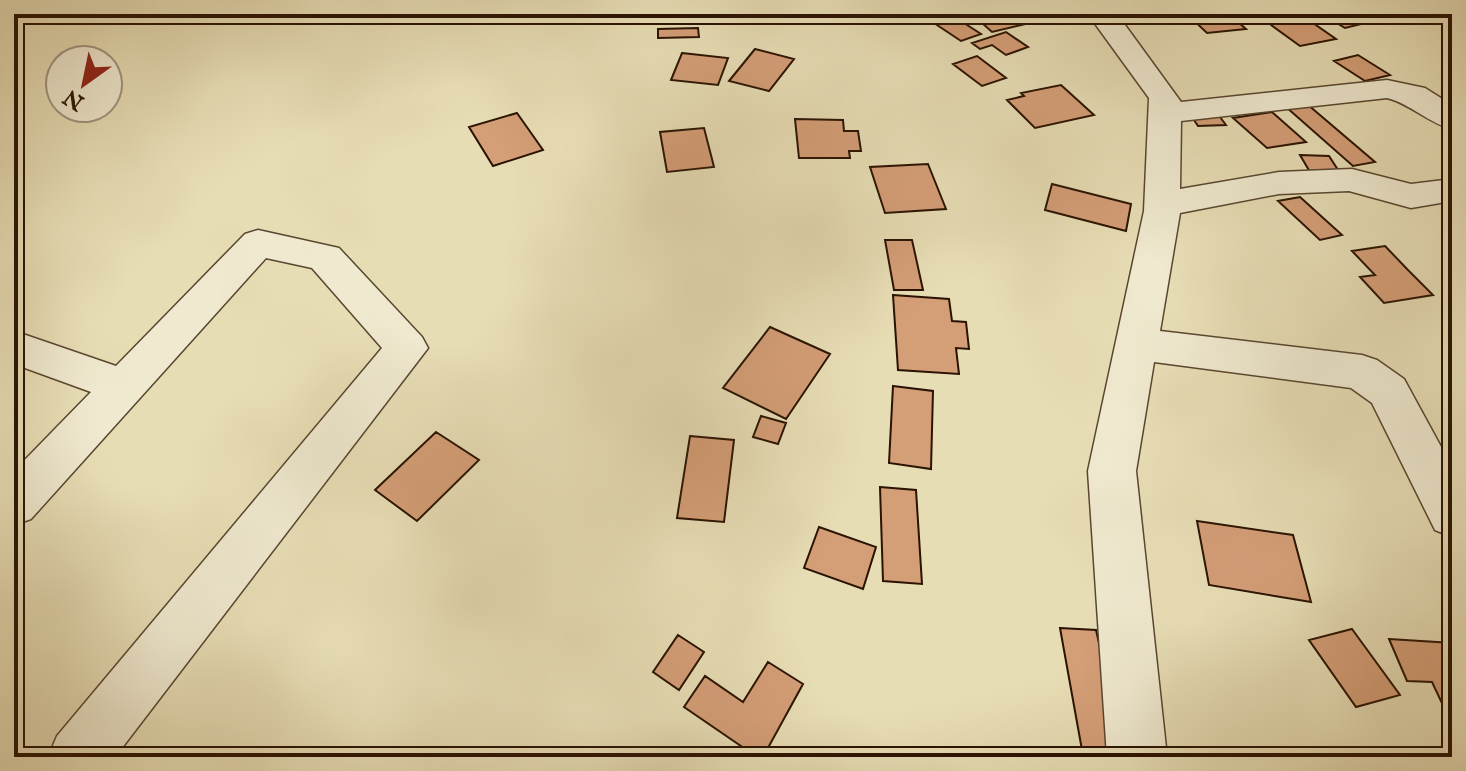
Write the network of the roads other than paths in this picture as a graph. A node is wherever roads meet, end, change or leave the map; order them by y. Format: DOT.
graph roads {
  1 [pos="1102,14"];
  2 [pos="1165,113"];
  3 [pos="1452,119"];
  4 [pos="1452,190"];
  5 [pos="1162,204"];
  6 [pos="1136,344"];
  7 [pos="14,347"];
  8 [pos="124,386"];
  9 [pos="14,504"];
  10 [pos="1452,515"];
  11 [pos="78,757"];
  12 [pos="1137,757"];
  1 -- 2 [label="street"];
  2 -- 3 [label="street"];
  2 -- 5 [label="street"];
  4 -- 5 [label="street"];
  5 -- 6 [label="street"];
  6 -- 10 [label="street"];
  6 -- 12 [label="street"];
  7 -- 8 [label="street"];
  8 -- 9 [label="street"];
  8 -- 11 [label="street"];
}
